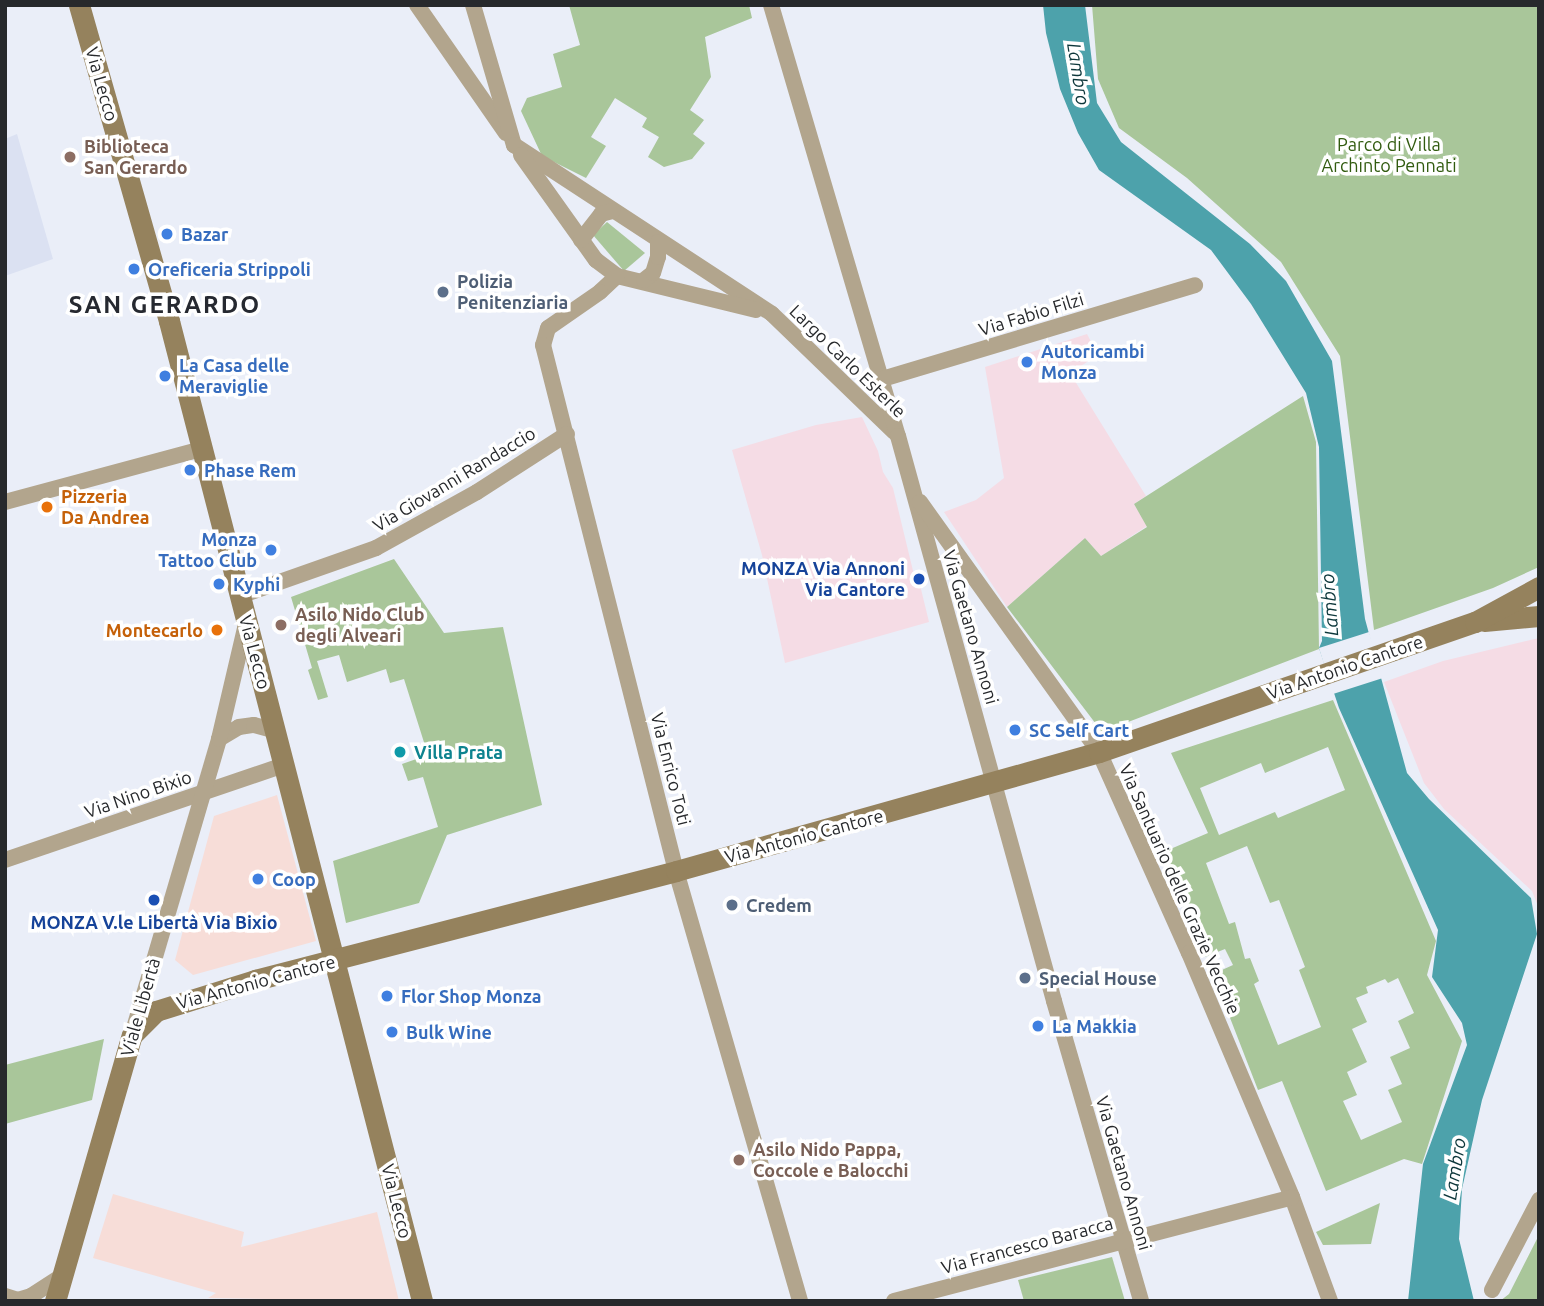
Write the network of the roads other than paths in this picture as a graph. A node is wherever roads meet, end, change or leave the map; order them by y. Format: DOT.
graph roads {
  1 [pos="79,5"];
  2 [pos="417,5"];
  3 [pos="473,5"];
  4 [pos="771,5"];
  5 [pos="514,145"];
  6 [pos="613,211"];
  7 [pos="581,240"];
  8 [pos="659,242"];
  9 [pos="617,276"];
  10 [pos="644,280"];
  11 [pos="1195,285"];
  12 [pos="772,314"];
  13 [pos="879,380"];
  14 [pos="567,434"];
  15 [pos="898,436"];
  16 [pos="202,449"];
  17 [pos="912,491"];
  18 [pos="5,502"];
  19 [pos="1539,587"];
  20 [pos="240,596"];
  21 [pos="1539,616"];
  22 [pos="247,619"];
  23 [pos="1475,622"];
  24 [pos="276,731"];
  25 [pos="219,739"];
  26 [pos="1099,752"];
  27 [pos="284,765"];
  28 [pos="994,784"];
  29 [pos="204,792"];
  30 [pos="5,860"];
  31 [pos="676,871"];
  32 [pos="335,960"];
  33 [pos="132,1035"];
  34 [pos="1292,1197"];
  35 [pos="1539,1200"];
  36 [pos="1124,1240"];
  37 [pos="63,1275"];
  38 [pos="1492,1290"];
  39 [pos="5,1296"];
  40 [pos="55,1301"];
  41 [pos="422,1301"];
  42 [pos="800,1301"];
  43 [pos="894,1301"];
  44 [pos="1141,1301"];
  45 [pos="1330,1301"];
  1 -- 16 [label="main road, Via Lecco"];
  2 -- 5 [label="street, Largo Carlo Esterle"];
  3 -- 5 [label="street, Largo Carlo Esterle"];
  4 -- 13 [label="street, Via Gaetano Annoni"];
  5 -- 6 [label="street, Largo Carlo Esterle"];
  5 -- 7 [label="street, Largo Carlo Esterle"];
  6 -- 7 [label="street"];
  6 -- 8 [label="street, Largo Carlo Esterle"];
  7 -- 9 [label="street, Largo Carlo Esterle"];
  8 -- 10 [label="street"];
  8 -- 12 [label="street, Largo Carlo Esterle"];
  9 -- 10 [label="street, Largo Carlo Esterle"];
  9 -- 14 [label="street, Via Enrico Toti"];
  10 -- 12 [label="street, Largo Carlo Esterle"];
  11 -- 13 [label="street, Via Fabio Filzi"];
  12 -- 15 [label="street, Largo Carlo Esterle"];
  13 -- 15 [label="street, Via Gaetano Annoni"];
  14 -- 20 [label="street, Via Giovanni Randaccio"];
  14 -- 31 [label="street, Via Enrico Toti"];
  15 -- 17 [label="street, Via Gaetano Annoni"];
  16 -- 18 [label="street"];
  16 -- 20 [label="main road, Via Lecco"];
  17 -- 26 [label="street, Via Santuario delle Grazie Vecchie"];
  17 -- 28 [label="street, Via Gaetano Annoni"];
  19 -- 23 [label="main road"];
  20 -- 22 [label="main road, Via Lecco"];
  21 -- 23 [label="main road"];
  22 -- 24 [label="main road, Via Lecco"];
  22 -- 25 [label="street, Viale Libertà"];
  23 -- 26 [label="main road, Via Antonio Cantore"];
  24 -- 25 [label="street"];
  24 -- 27 [label="main road, Via Lecco"];
  25 -- 29 [label="street, Viale Libertà"];
  26 -- 28 [label="main road, Via Antonio Cantore"];
  26 -- 34 [label="street, Via Santuario delle Grazie Vecchie"];
  27 -- 29 [label="street, Via Nino Bixio"];
  27 -- 32 [label="main road, Via Lecco"];
  28 -- 31 [label="main road, Via Antonio Cantore"];
  28 -- 36 [label="street, Via Gaetano Annoni"];
  29 -- 30 [label="street, Via Nino Bixio"];
  29 -- 33 [label="street, Viale Libertà"];
  31 -- 32 [label="main road, Via Antonio Cantore"];
  31 -- 42 [label="street, Via Enrico Toti"];
  32 -- 33 [label="main road, Via Antonio Cantore"];
  32 -- 41 [label="main road, Via Lecco"];
  33 -- 37 [label="main road, Viale Libertà"];
  34 -- 36 [label="street, Via Francesco Baracca"];
  34 -- 45 [label="street, Via Santuario delle Grazie Vecchie"];
  35 -- 38 [label="street"];
  36 -- 43 [label="street, Via Francesco Baracca"];
  36 -- 44 [label="street, Via Gaetano Annoni"];
  37 -- 39 [label="street"];
  37 -- 40 [label="main road, Viale Libertà"];
}
